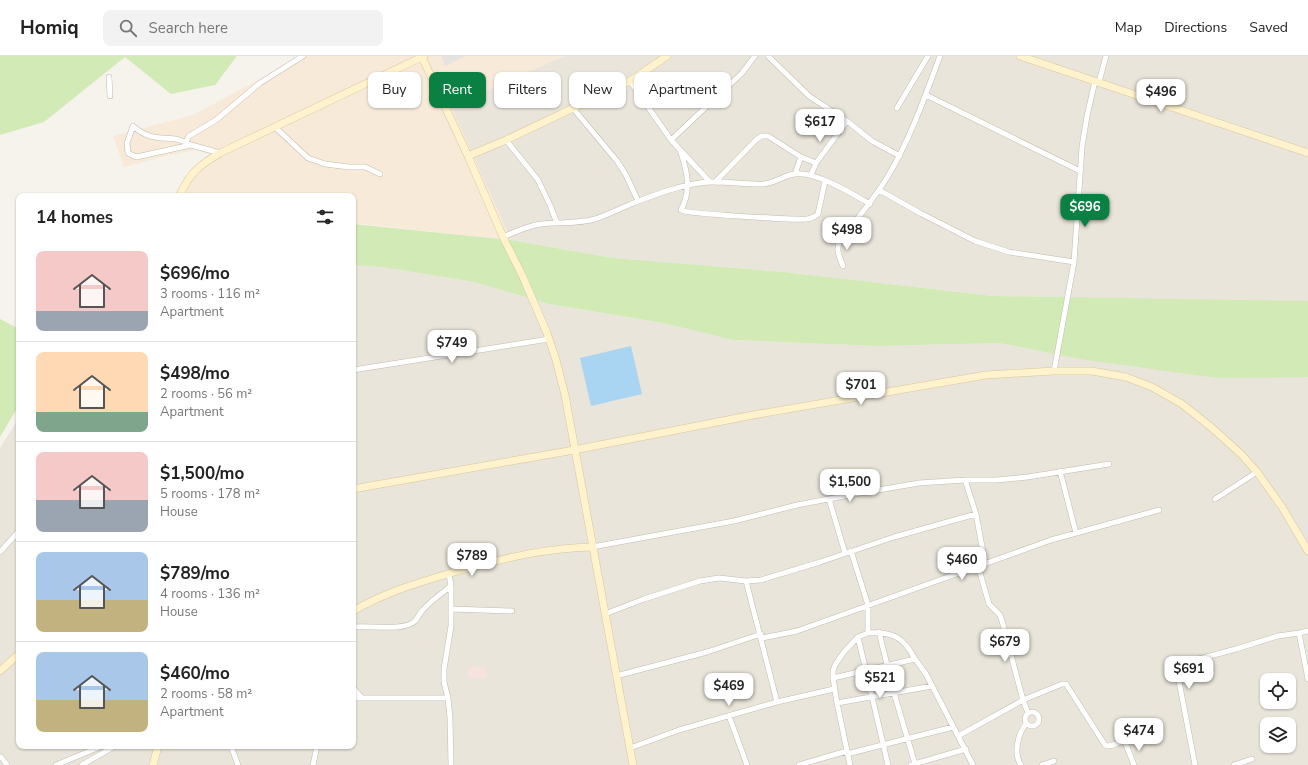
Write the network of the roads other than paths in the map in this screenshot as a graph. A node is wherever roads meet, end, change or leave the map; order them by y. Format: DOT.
graph roads {
  1 [pos="303,56"];
  2 [pos="423,56"];
  3 [pos="668,56"];
  4 [pos="756,56"];
  5 [pos="768,56"];
  6 [pos="928,56"];
  7 [pos="940,56"];
  8 [pos="1020,56"];
  9 [pos="1106,56"];
  10 [pos="109,77"];
  11 [pos="630,81"];
  12 [pos="1097,82"];
  13 [pos="626,83"];
  14 [pos="926,95"];
  15 [pos="110,96"];
  16 [pos="572,108"];
  17 [pos="897,108"];
  18 [pos="847,121"];
  19 [pos="275,127"];
  20 [pos="506,140"];
  21 [pos="671,140"];
  22 [pos="186,142"];
  23 [pos="191,145"];
  24 [pos="680,150"];
  25 [pos="220,153"];
  26 [pos="1308,153"];
  27 [pos="468,156"];
  28 [pos="900,156"];
  29 [pos="801,157"];
  30 [pos="816,163"];
  31 [pos="1080,171"];
  32 [pos="380,174"];
  33 [pos="795,174"];
  34 [pos="811,175"];
  35 [pos="825,181"];
  36 [pos="712,182"];
  37 [pos="688,186"];
  38 [pos="879,190"];
  39 [pos="181,193"];
  40 [pos="638,201"];
  41 [pos="870,204"];
  42 [pos="557,224"];
  43 [pos="503,237"];
  44 [pos="1074,262"];
  45 [pos="843,266"];
  46 [pos="549,339"];
  47 [pos="356,370"];
  48 [pos="1054,371"];
  49 [pos="574,450"];
  50 [pos="1109,464"];
  51 [pos="1060,471"];
  52 [pos="1257,472"];
  53 [pos="965,480"];
  54 [pos="356,488"];
  55 [pos="829,499"];
  56 [pos="1215,499"];
  57 [pos="1159,510"];
  58 [pos="976,514"];
  59 [pos="1076,533"];
  60 [pos="16,534"];
  61 [pos="592,548"];
  62 [pos="1308,551"];
  63 [pos="0,552"];
  64 [pos="851,552"];
  65 [pos="845,553"];
  66 [pos="985,563"];
  67 [pos="978,566"];
  68 [pos="449,574"];
  69 [pos="746,581"];
  70 [pos="451,586"];
  71 [pos="868,605"];
  72 [pos="356,609"];
  73 [pos="452,609"];
  74 [pos="512,611"];
  75 [pos="604,614"];
  76 [pos="356,627"];
  77 [pos="1308,631"];
  78 [pos="880,632"];
  79 [pos="868,633"];
  80 [pos="1299,633"];
  81 [pos="761,636"];
  82 [pos="858,638"];
  83 [pos="16,657"];
  84 [pos="916,658"];
  85 [pos="887,664"];
  86 [pos="865,670"];
  87 [pos="0,671"];
  88 [pos="616,676"];
  89 [pos="832,678"];
  90 [pos="1308,679"];
  91 [pos="932,686"];
  92 [pos="834,689"];
  93 [pos="356,691"];
  94 [pos="894,693"];
  95 [pos="361,697"];
  96 [pos="871,697"];
  97 [pos="356,698"];
  98 [pos="448,698"];
  99 [pos="1023,700"];
  100 [pos="777,702"];
  101 [pos="837,703"];
  102 [pos="1028,712"];
  103 [pos="729,716"];
  104 [pos="1026,724"];
  105 [pos="953,727"];
  106 [pos="958,736"];
  107 [pos="908,738"];
  108 [pos="882,745"];
  109 [pos="630,748"];
  110 [pos="95,749"];
  111 [pos="110,749"];
  112 [pos="157,749"];
  113 [pos="232,749"];
  114 [pos="317,749"];
  115 [pos="966,749"];
  116 [pos="847,752"];
  117 [pos="1,757"];
  118 [pos="1252,759"];
  119 [pos="1054,761"];
  120 [pos="913,764"];
  121 [pos="7,765"];
  122 [pos="56,765"];
  123 [pos="82,765"];
  124 [pos="154,765"];
  125 [pos="238,765"];
  126 [pos="313,765"];
  127 [pos="451,765"];
  128 [pos="633,765"];
  129 [pos="747,765"];
  130 [pos="799,765"];
  131 [pos="850,765"];
  132 [pos="888,765"];
  133 [pos="973,765"];
  134 [pos="1021,765"];
  135 [pos="1042,765"];
  136 [pos="1134,765"];
  137 [pos="1195,765"];
  138 [pos="1234,765"];
  1 -- 22 [label="street"];
  2 -- 19 [label="street"];
  2 -- 27 [label="street"];
  3 -- 11 [label="street"];
  4 -- 21 [label="street"];
  5 -- 18 [label="street"];
  6 -- 17 [label="street"];
  7 -- 14 [label="street"];
  8 -- 12 [label="street"];
  9 -- 12 [label="street"];
  10 -- 15 [label="street"];
  11 -- 13 [label="street"];
  11 -- 21 [label="street"];
  12 -- 26 [label="street"];
  12 -- 31 [label="street"];
  14 -- 28 [label="street"];
  14 -- 31 [label="street"];
  16 -- 20 [label="street"];
  16 -- 40 [label="street"];
  18 -- 28 [label="street"];
  18 -- 30 [label="street"];
  19 -- 25 [label="street"];
  19 -- 32 [label="street"];
  20 -- 27 [label="street"];
  20 -- 42 [label="street"];
  21 -- 24 [label="street"];
  22 -- 23 [label="street"];
  22 -- 23 [label="street"];
  23 -- 25 [label="street"];
  24 -- 36 [label="street"];
  24 -- 37 [label="street"];
  25 -- 39 [label="street"];
  27 -- 43 [label="street"];
  28 -- 38 [label="street"];
  29 -- 30 [label="street"];
  29 -- 33 [label="street"];
  29 -- 36 [label="street"];
  30 -- 34 [label="street"];
  31 -- 44 [label="street"];
  33 -- 34 [label="street"];
  33 -- 36 [label="street"];
  34 -- 35 [label="street"];
  35 -- 37 [label="street"];
  35 -- 41 [label="street"];
  36 -- 37 [label="street"];
  37 -- 40 [label="street"];
  38 -- 41 [label="street"];
  38 -- 44 [label="street"];
  40 -- 42 [label="street"];
  41 -- 45 [label="street"];
  42 -- 43 [label="street"];
  43 -- 46 [label="street"];
  44 -- 48 [label="street"];
  46 -- 47 [label="street"];
  46 -- 49 [label="street"];
  48 -- 49 [label="street"];
  48 -- 52 [label="street"];
  49 -- 54 [label="street"];
  49 -- 61 [label="street"];
  50 -- 51 [label="street"];
  51 -- 53 [label="street"];
  51 -- 59 [label="street"];
  52 -- 56 [label="street"];
  52 -- 62 [label="street"];
  53 -- 55 [label="street"];
  53 -- 58 [label="street"];
  55 -- 61 [label="street"];
  55 -- 65 [label="street"];
  57 -- 59 [label="street"];
  58 -- 64 [label="street"];
  58 -- 66 [label="street"];
  59 -- 66 [label="street"];
  60 -- 63 [label="street"];
  61 -- 68 [label="street"];
  61 -- 75 [label="street"];
  64 -- 65 [label="street"];
  64 -- 71 [label="street"];
  65 -- 69 [label="street"];
  66 -- 67 [label="street"];
  67 -- 71 [label="street"];
  67 -- 99 [label="street"];
  68 -- 70 [label="street"];
  68 -- 72 [label="street"];
  69 -- 75 [label="street"];
  69 -- 81 [label="street"];
  70 -- 73 [label="street"];
  70 -- 76 [label="street"];
  71 -- 79 [label="street"];
  71 -- 81 [label="street"];
  73 -- 74 [label="street"];
  73 -- 98 [label="street"];
  75 -- 88 [label="street"];
  77 -- 80 [label="street"];
  78 -- 79 [label="street"];
  78 -- 84 [label="street"];
  78 -- 85 [label="street"];
  79 -- 82 [label="street"];
  80 -- 90 [label="street"];
  80 -- 137 [label="street"];
  81 -- 88 [label="street"];
  81 -- 100 [label="street"];
  82 -- 86 [label="street"];
  82 -- 89 [label="street"];
  83 -- 87 [label="street"];
  84 -- 85 [label="street"];
  84 -- 91 [label="street"];
  85 -- 86 [label="street"];
  85 -- 94 [label="street"];
  86 -- 89 [label="street"];
  86 -- 96 [label="street"];
  88 -- 109 [label="street"];
  89 -- 92 [label="street"];
  91 -- 94 [label="street"];
  91 -- 105 [label="street"];
  92 -- 100 [label="street"];
  92 -- 101 [label="street"];
  93 -- 95 [label="street"];
  94 -- 96 [label="street"];
  94 -- 107 [label="street"];
  95 -- 97 [label="street"];
  95 -- 98 [label="street"];
  96 -- 101 [label="street"];
  96 -- 108 [label="street"];
  98 -- 127 [label="street"];
  99 -- 102 [label="street"];
  99 -- 106 [label="street"];
  99 -- 136 [label="street"];
  100 -- 103 [label="street"];
  101 -- 116 [label="street"];
  102 -- 104 [label="street"];
  102 -- 104 [label="street"];
  103 -- 109 [label="street"];
  103 -- 129 [label="street"];
  104 -- 134 [label="street"];
  105 -- 106 [label="street"];
  105 -- 107 [label="street"];
  106 -- 115 [label="street"];
  107 -- 108 [label="street"];
  107 -- 120 [label="street"];
  108 -- 116 [label="street"];
  108 -- 132 [label="street"];
  109 -- 128 [label="street"];
  110 -- 122 [label="street"];
  111 -- 123 [label="street"];
  112 -- 124 [label="street"];
  113 -- 125 [label="street"];
  114 -- 126 [label="street"];
  115 -- 120 [label="street"];
  115 -- 133 [label="street"];
  116 -- 130 [label="street"];
  116 -- 131 [label="street"];
  117 -- 121 [label="street"];
  118 -- 138 [label="street"];
  119 -- 135 [label="street"];
}
